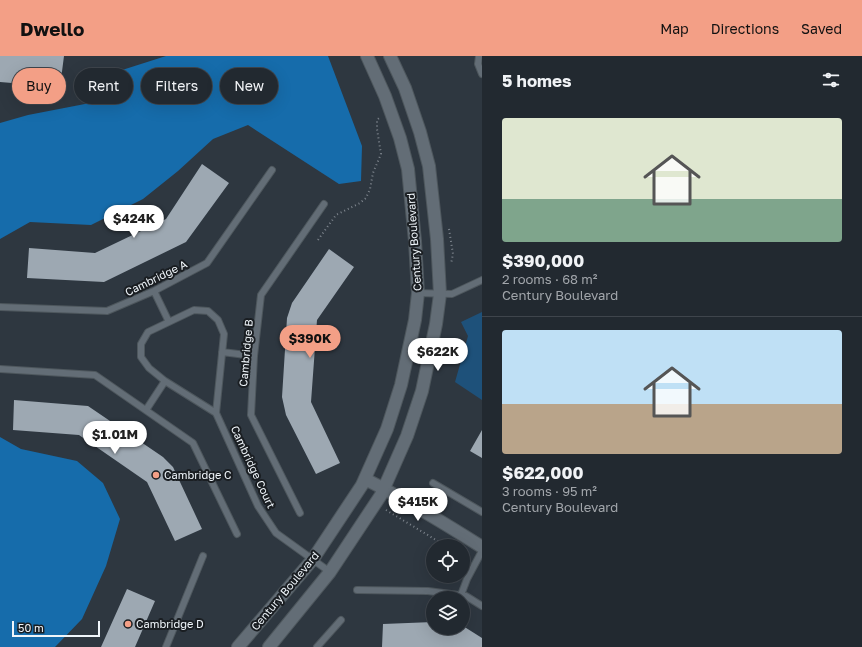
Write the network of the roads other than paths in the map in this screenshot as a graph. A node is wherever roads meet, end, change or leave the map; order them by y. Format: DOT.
graph roads {
  1 [pos="367,56"];
  2 [pos="390,56"];
  3 [pos="479,56"];
  4 [pos="482,74"];
  5 [pos="272,170"];
  6 [pos="324,204"];
  7 [pos="482,280"];
  8 [pos="154,291"];
  9 [pos="418,294"];
  10 [pos="440,294"];
  11 [pos="0,307"];
  12 [pos="169,322"];
  13 [pos="222,352"];
  14 [pos="254,356"];
  15 [pos="0,368"];
  16 [pos="165,381"];
  17 [pos="146,410"];
  18 [pos="216,413"];
  19 [pos="365,479"];
  20 [pos="433,483"];
  21 [pos="384,489"];
  22 [pos="300,512"];
  23 [pos="482,512"];
  24 [pos="237,534"];
  25 [pos="482,547"];
  26 [pos="482,551"];
  27 [pos="203,556"];
  28 [pos="313,559"];
  29 [pos="330,572"];
  30 [pos="357,590"];
  31 [pos="428,591"];
  32 [pos="462,591"];
  33 [pos="470,598"];
  34 [pos="482,606"];
  35 [pos="340,620"];
  36 [pos="166,647"];
  37 [pos="238,647"];
  38 [pos="269,647"];
  39 [pos="317,647"];
  1 -- 9 [label="street, Century Boulevard"];
  2 -- 10 [label="street, Century Boulevard"];
  3 -- 4 [label="lane"];
  5 -- 8 [label="lane, Cambridge A"];
  6 -- 14 [label="lane, Cambridge B"];
  7 -- 10 [label="lane"];
  8 -- 11 [label="lane, Cambridge A"];
  8 -- 12 [label="lane"];
  9 -- 10 [label="lane"];
  9 -- 19 [label="street, Century Boulevard"];
  10 -- 21 [label="street, Century Boulevard"];
  12 -- 13 [label="lane, Cambridge Court"];
  12 -- 16 [label="lane, Cambridge Court"];
  13 -- 14 [label="lane"];
  13 -- 18 [label="lane, Cambridge Court"];
  14 -- 22 [label="lane, Cambridge B"];
  15 -- 17 [label="lane"];
  16 -- 17 [label="lane"];
  16 -- 18 [label="lane, Cambridge Court"];
  17 -- 24 [label="lane"];
  18 -- 28 [label="lane, Cambridge Court"];
  19 -- 21 [label="street"];
  19 -- 28 [label="street, Century Boulevard"];
  20 -- 23 [label="lane"];
  21 -- 25 [label="street"];
  21 -- 29 [label="street, Century Boulevard"];
  26 -- 32 [label="lane"];
  27 -- 36 [label="lane"];
  28 -- 29 [label="lane, Cambridge Court"];
  28 -- 37 [label="street, Century Boulevard"];
  29 -- 38 [label="street, Century Boulevard"];
  30 -- 31 [label="lane"];
  33 -- 34 [label="lane"];
  35 -- 39 [label="lane"];
}
